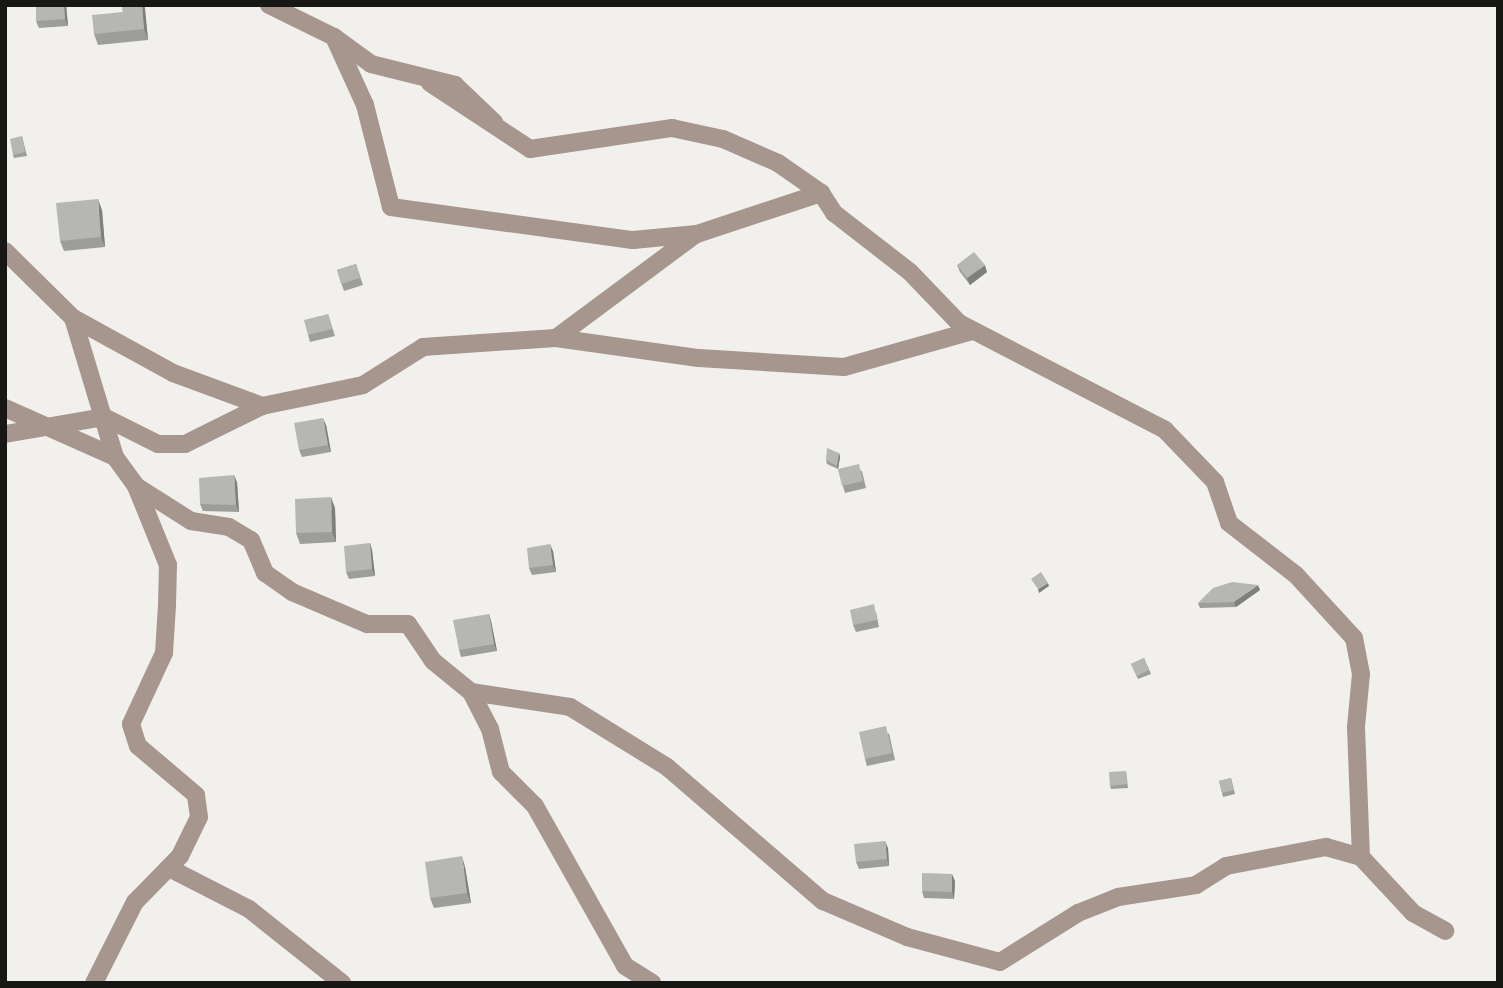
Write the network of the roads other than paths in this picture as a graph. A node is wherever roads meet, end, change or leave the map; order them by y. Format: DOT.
graph roads {
  1 [pos="269,5"];
  2 [pos="334,37"];
  3 [pos="821,193"];
  4 [pos="697,234"];
  5 [pos="5,251"];
  6 [pos="73,318"];
  7 [pos="972,331"];
  8 [pos="555,338"];
  9 [pos="262,406"];
  10 [pos="5,408"];
  11 [pos="104,417"];
  12 [pos="45,424"];
  13 [pos="5,434"];
  14 [pos="115,457"];
  15 [pos="136,486"];
  16 [pos="471,692"];
  17 [pos="1362,857"];
  18 [pos="169,868"];
  19 [pos="1445,932"];
  20 [pos="94,983"];
  21 [pos="342,983"];
  22 [pos="652,983"];
  1 -- 2 [label="street"];
  2 -- 3 [label="street"];
  2 -- 4 [label="street"];
  3 -- 4 [label="street"];
  3 -- 7 [label="street"];
  4 -- 8 [label="street"];
  5 -- 6 [label="street"];
  6 -- 9 [label="street"];
  6 -- 11 [label="street"];
  7 -- 8 [label="street"];
  7 -- 17 [label="street"];
  8 -- 9 [label="street"];
  9 -- 11 [label="street"];
  10 -- 12 [label="street"];
  11 -- 12 [label="street"];
  11 -- 14 [label="street"];
  12 -- 13 [label="street"];
  12 -- 14 [label="street"];
  14 -- 15 [label="street"];
  15 -- 16 [label="street"];
  15 -- 18 [label="street"];
  16 -- 17 [label="street"];
  16 -- 22 [label="street"];
  17 -- 19 [label="street"];
  18 -- 20 [label="street"];
  18 -- 21 [label="street"];
}
